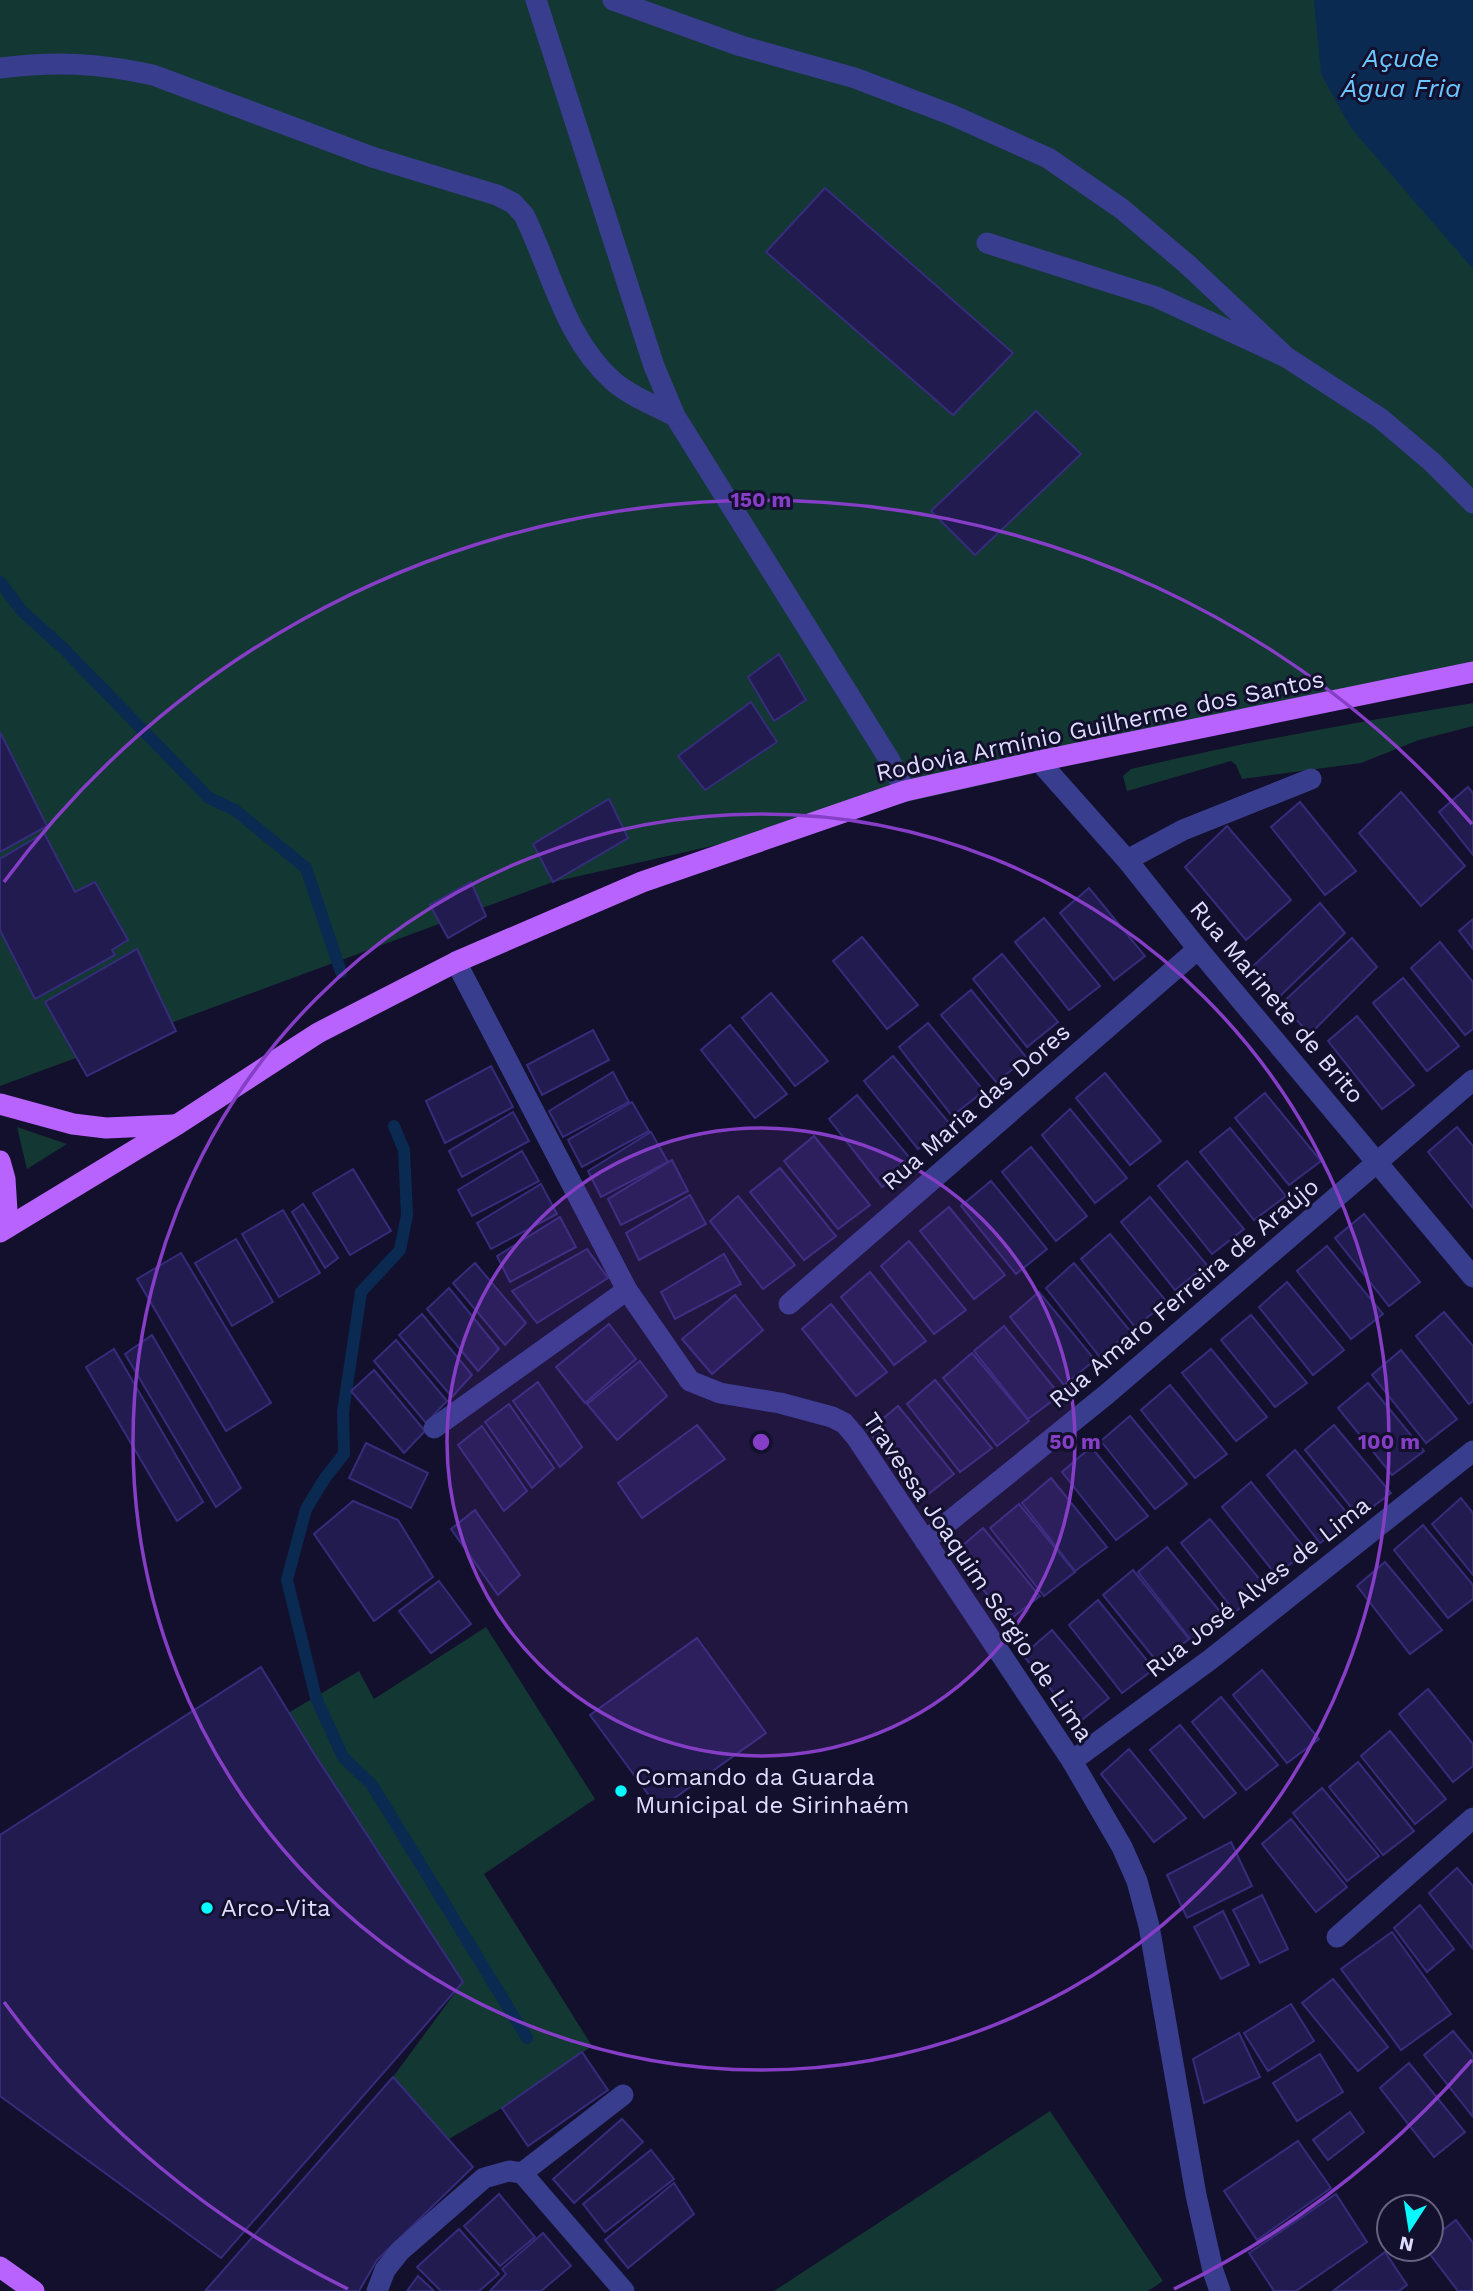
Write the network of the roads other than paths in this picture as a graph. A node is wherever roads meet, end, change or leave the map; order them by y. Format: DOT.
graph roads {
  1 [pos="536,0"];
  2 [pos="612,0"];
  3 [pos="0,68"];
  4 [pos="987,243"];
  5 [pos="1286,357"];
  6 [pos="675,416"];
  7 [pos="1473,503"];
  8 [pos="1473,672"];
  9 [pos="1039,761"];
  10 [pos="1311,779"];
  11 [pos="905,791"];
  12 [pos="1127,860"];
  13 [pos="1198,949"];
  14 [pos="456,962"];
  15 [pos="1473,1080"];
  16 [pos="0,1104"];
  17 [pos="178,1124"];
  18 [pos="0,1161"];
  19 [pos="1378,1163"];
  20 [pos="3,1228"];
  21 [pos="1473,1278"];
  22 [pos="627,1290"];
  23 [pos="789,1304"];
  24 [pos="434,1429"];
  25 [pos="1473,1451"];
  26 [pos="925,1541"];
  27 [pos="1072,1761"];
  28 [pos="1473,1818"];
  29 [pos="1337,1937"];
  30 [pos="623,2095"];
  31 [pos="522,2173"];
  32 [pos="0,2267"];
  33 [pos="34,2291"];
  34 [pos="377,2291"];
  35 [pos="624,2291"];
  36 [pos="1220,2291"];
  1 -- 6 [label="street"];
  2 -- 5 [label="street"];
  3 -- 6 [label="street"];
  4 -- 5 [label="street"];
  5 -- 7 [label="street"];
  6 -- 11 [label="street"];
  8 -- 9 [label="main road, Rodovia Armínio Guilherme dos Santos"];
  9 -- 11 [label="main road, Rodovia Armínio Guilherme dos Santos"];
  9 -- 12 [label="street, Rua Marinete de Brito"];
  10 -- 12 [label="street"];
  11 -- 14 [label="main road, Rodovia Armínio Guilherme dos Santos"];
  12 -- 13 [label="street, Rua Marinete de Brito"];
  13 -- 19 [label="street, Rua Marinete de Brito"];
  13 -- 23 [label="street, Rua Maria das Dores"];
  14 -- 17 [label="main road, Rodovia Armínio Guilherme dos Santos"];
  14 -- 22 [label="street, Travessa Joaquim Sérgio de Lima"];
  15 -- 19 [label="street, Rua Amaro Ferreira de Araújo"];
  16 -- 17 [label="main road"];
  17 -- 20 [label="main road, Rodovia Armínio Guilherme dos Santos"];
  18 -- 20 [label="main road"];
  19 -- 21 [label="street, Rua Marinete de Brito"];
  19 -- 26 [label="street, Rua Amaro Ferreira de Araújo"];
  22 -- 24 [label="street"];
  22 -- 26 [label="street, Travessa Joaquim Sérgio de Lima"];
  25 -- 27 [label="street, Rua José Alves de Lima"];
  26 -- 27 [label="street, Travessa Joaquim Sérgio de Lima"];
  27 -- 36 [label="street, Travessa Joaquim Sérgio de Lima"];
  28 -- 29 [label="street"];
  30 -- 31 [label="street"];
  31 -- 34 [label="street"];
  31 -- 35 [label="street"];
  32 -- 33 [label="main road"];
}
